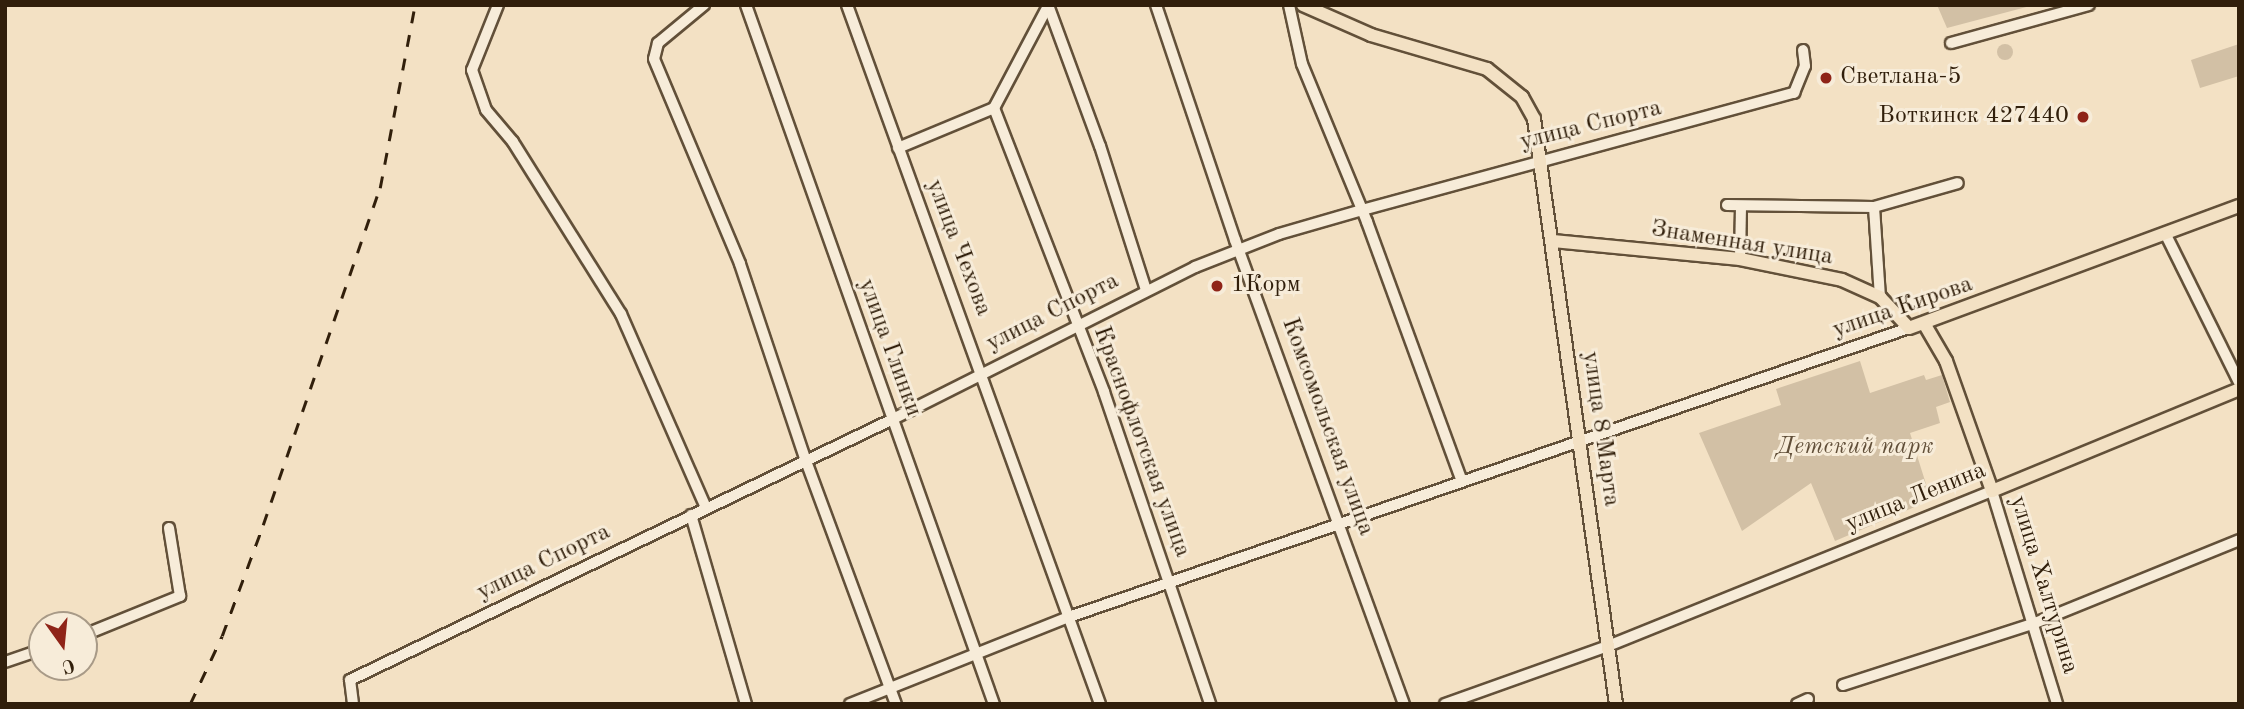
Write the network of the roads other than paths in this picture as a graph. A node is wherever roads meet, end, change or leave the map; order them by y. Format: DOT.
graph roads {
  1 [pos="498,5"];
  2 [pos="704,5"];
  3 [pos="746,5"];
  4 [pos="847,5"];
  5 [pos="1156,5"];
  6 [pos="1289,5"];
  7 [pos="1303,5"];
  8 [pos="2089,5"];
  9 [pos="1048,6"];
  10 [pos="1951,43"];
  11 [pos="1803,50"];
  12 [pos="994,108"];
  13 [pos="898,148"];
  14 [pos="1543,160"];
  15 [pos="1958,183"];
  16 [pos="1727,205"];
  17 [pos="1741,206"];
  18 [pos="2239,206"];
  19 [pos="1874,207"];
  20 [pos="1362,210"];
  21 [pos="2165,233"];
  22 [pos="1553,241"];
  23 [pos="1238,249"];
  24 [pos="1740,259"];
  25 [pos="1146,290"];
  26 [pos="1880,298"];
  27 [pos="1076,324"];
  28 [pos="1925,325"];
  29 [pos="1909,328"];
  30 [pos="982,372"];
  31 [pos="2239,382"];
  32 [pos="2239,389"];
  33 [pos="893,419"];
  34 [pos="1580,444"];
  35 [pos="806,461"];
  36 [pos="1461,479"];
  37 [pos="1992,491"];
  38 [pos="706,508"];
  39 [pos="691,515"];
  40 [pos="1341,524"];
  41 [pos="169,528"];
  42 [pos="2239,540"];
  43 [pos="1170,583"];
  44 [pos="1069,617"];
  45 [pos="2035,623"];
  46 [pos="98,629"];
  47 [pos="1608,646"];
  48 [pos="28,654"];
  49 [pos="975,655"];
  50 [pos="5,662"];
  51 [pos="1843,685"];
  52 [pos="890,687"];
  53 [pos="1808,699"];
  54 [pos="353,704"];
  55 [pos="746,704"];
  56 [pos="850,704"];
  57 [pos="896,704"];
  58 [pos="994,704"];
  59 [pos="1100,704"];
  60 [pos="1210,704"];
  61 [pos="1404,704"];
  62 [pos="1445,704"];
  63 [pos="1616,704"];
  64 [pos="1797,704"];
  65 [pos="2057,704"];
  1 -- 38 [label="street"];
  2 -- 35 [label="street"];
  3 -- 33 [label="street, улица Глинки"];
  4 -- 13 [label="street, улица Чехова"];
  5 -- 23 [label="street, Комсомольская улица"];
  6 -- 20 [label="street"];
  7 -- 14 [label="main road, улица 8 Марта"];
  8 -- 10 [label="street"];
  9 -- 12 [label="street"];
  9 -- 25 [label="street"];
  11 -- 14 [label="street, улица Спорта"];
  12 -- 13 [label="street"];
  12 -- 27 [label="street, Краснофлотская улица"];
  13 -- 30 [label="street, улица Чехова"];
  14 -- 20 [label="street, улица Спорта"];
  14 -- 22 [label="main road, улица 8 Марта"];
  15 -- 19 [label="street"];
  16 -- 17 [label="street"];
  17 -- 19 [label="street"];
  17 -- 24 [label="street"];
  18 -- 21 [label="main road, улица Кирова"];
  19 -- 26 [label="street"];
  20 -- 23 [label="street, улица Спорта"];
  20 -- 36 [label="street"];
  21 -- 28 [label="main road, улица Кирова"];
  21 -- 31 [label="street"];
  22 -- 24 [label="main road, Знаменная улица"];
  22 -- 34 [label="main road, улица 8 Марта"];
  23 -- 25 [label="street, улица Спорта"];
  23 -- 40 [label="street, Комсомольская улица"];
  24 -- 26 [label="main road, Знаменная улица"];
  25 -- 27 [label="street, улица Спорта"];
  26 -- 29 [label="main road, Знаменная улица"];
  27 -- 30 [label="street, улица Спорта"];
  27 -- 43 [label="street, Краснофлотская улица"];
  28 -- 29 [label="main road, улица Кирова"];
  28 -- 37 [label="main road, улица Халтурина"];
  29 -- 34 [label="street, улица Кирова"];
  30 -- 33 [label="street, улица Спорта"];
  30 -- 44 [label="street, улица Чехова"];
  32 -- 37 [label="main road, улица Ленина"];
  33 -- 35 [label="street, улица Спорта"];
  33 -- 49 [label="street, улица Глинки"];
  34 -- 36 [label="street, улица Кирова"];
  34 -- 47 [label="main road, улица 8 Марта"];
  35 -- 38 [label="street, улица Спорта"];
  35 -- 52 [label="street"];
  36 -- 40 [label="street, улица Кирова"];
  37 -- 45 [label="street, улица Халтурина"];
  37 -- 47 [label="street, улица Ленина"];
  38 -- 39 [label="street, улица Спорта"];
  39 -- 54 [label="street, улица Спорта"];
  39 -- 55 [label="street"];
  40 -- 43 [label="street, улица Кирова"];
  40 -- 61 [label="street, Комсомольская улица"];
  41 -- 46 [label="street"];
  42 -- 45 [label="street"];
  43 -- 44 [label="street, улица Кирова"];
  43 -- 60 [label="street, Краснофлотская улица"];
  44 -- 49 [label="street, улица Кирова"];
  44 -- 59 [label="street, улица Чехова"];
  45 -- 51 [label="street"];
  45 -- 65 [label="street, улица Халтурина"];
  47 -- 62 [label="street, улица Ленина"];
  47 -- 63 [label="main road, улица 8 Марта"];
  48 -- 50 [label="street"];
  49 -- 52 [label="street, улица Кирова"];
  49 -- 58 [label="street, улица Глинки"];
  52 -- 56 [label="street, улица Кирова"];
  52 -- 57 [label="street"];
  53 -- 64 [label="street"];
}
